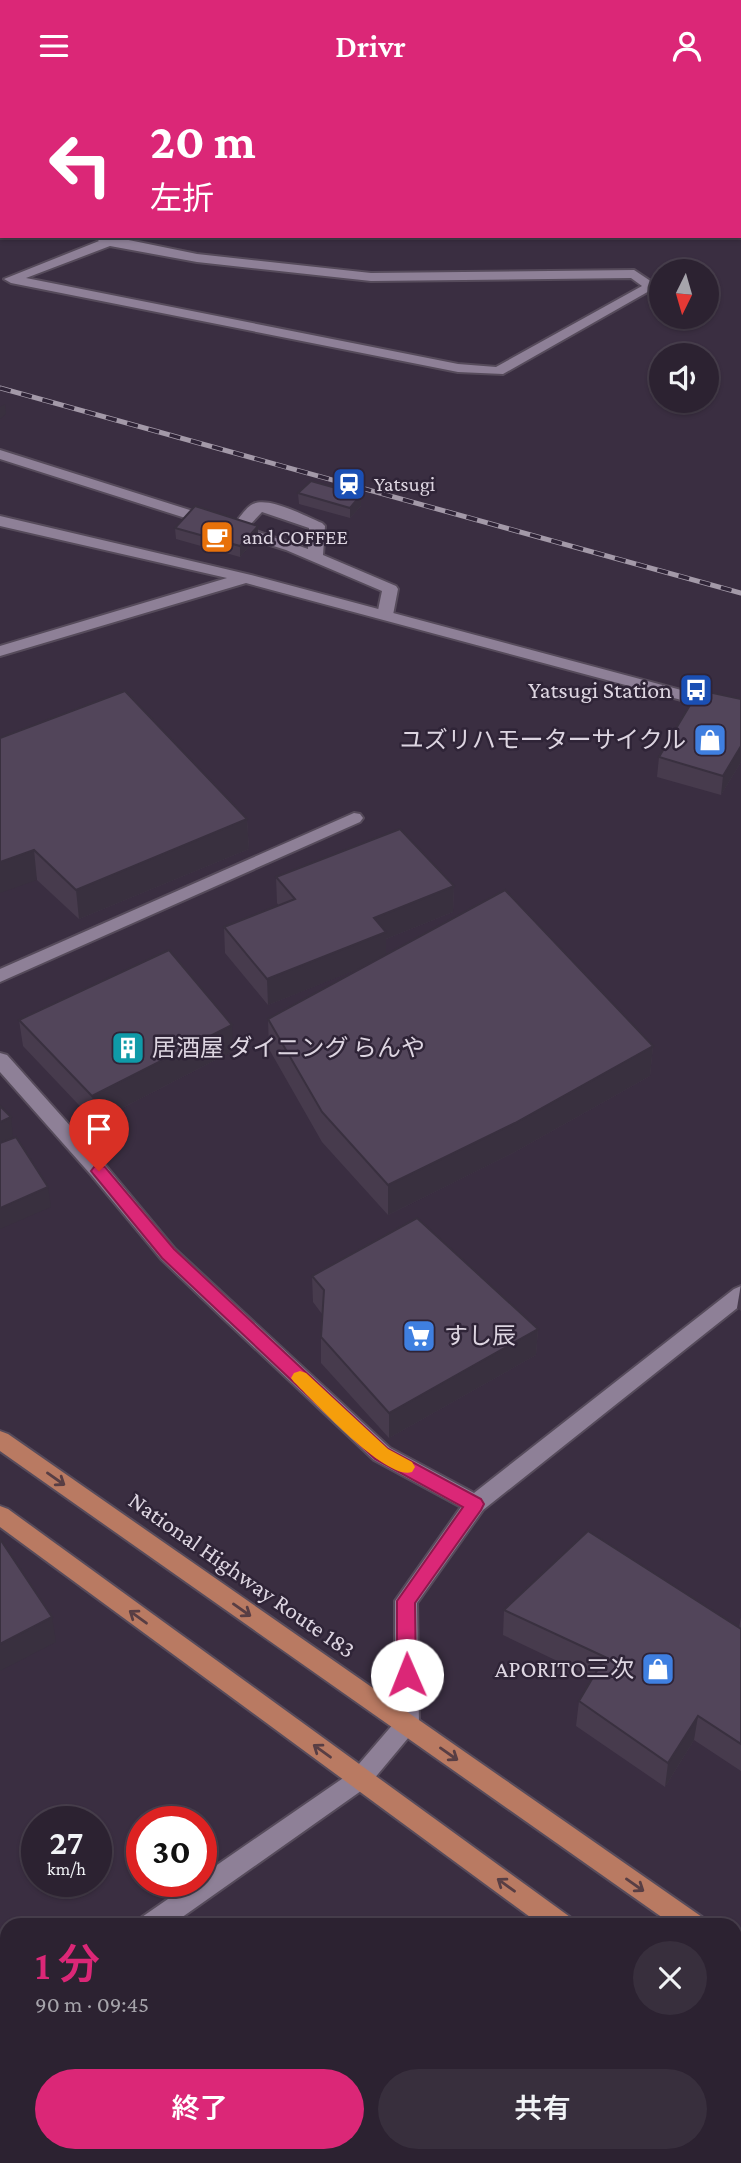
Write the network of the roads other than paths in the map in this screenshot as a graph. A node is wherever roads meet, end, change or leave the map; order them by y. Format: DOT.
graph roads {
  1 [pos="105,239"];
  2 [pos="5,279"];
  3 [pos="0,454"];
  4 [pos="0,521"];
  5 [pos="237,530"];
  6 [pos="314,557"];
  7 [pos="246,578"];
  8 [pos="385,615"];
  9 [pos="0,651"];
  10 [pos="741,711"];
  11 [pos="354,818"];
  12 [pos="0,976"];
  13 [pos="0,1060"];
  14 [pos="741,1294"];
  15 [pos="0,1440"];
  16 [pos="475,1504"];
  17 [pos="0,1515"];
  18 [pos="407,1725"];
  19 [pos="359,1779"];
  20 [pos="161,1918"];
  21 [pos="551,1918"];
  22 [pos="683,1918"];
  1 -- 2 [label="street"];
  1 -- 2 [label="street"];
  3 -- 5 [label="street"];
  4 -- 7 [label="street"];
  5 -- 6 [label="street"];
  5 -- 6 [label="street"];
  6 -- 8 [label="street"];
  7 -- 8 [label="street"];
  7 -- 9 [label="street"];
  8 -- 10 [label="street"];
  11 -- 12 [label="street"];
  13 -- 16 [label="street"];
  14 -- 16 [label="street"];
  15 -- 18 [label="highway, National Highway Route 183, one-way"];
  16 -- 18 [label="street"];
  19 -- 17 [label="highway, one-way"];
  18 -- 19 [label="street"];
  18 -- 22 [label="highway, National Highway Route 183, one-way"];
  19 -- 20 [label="street"];
  21 -- 19 [label="highway, one-way"];
}
